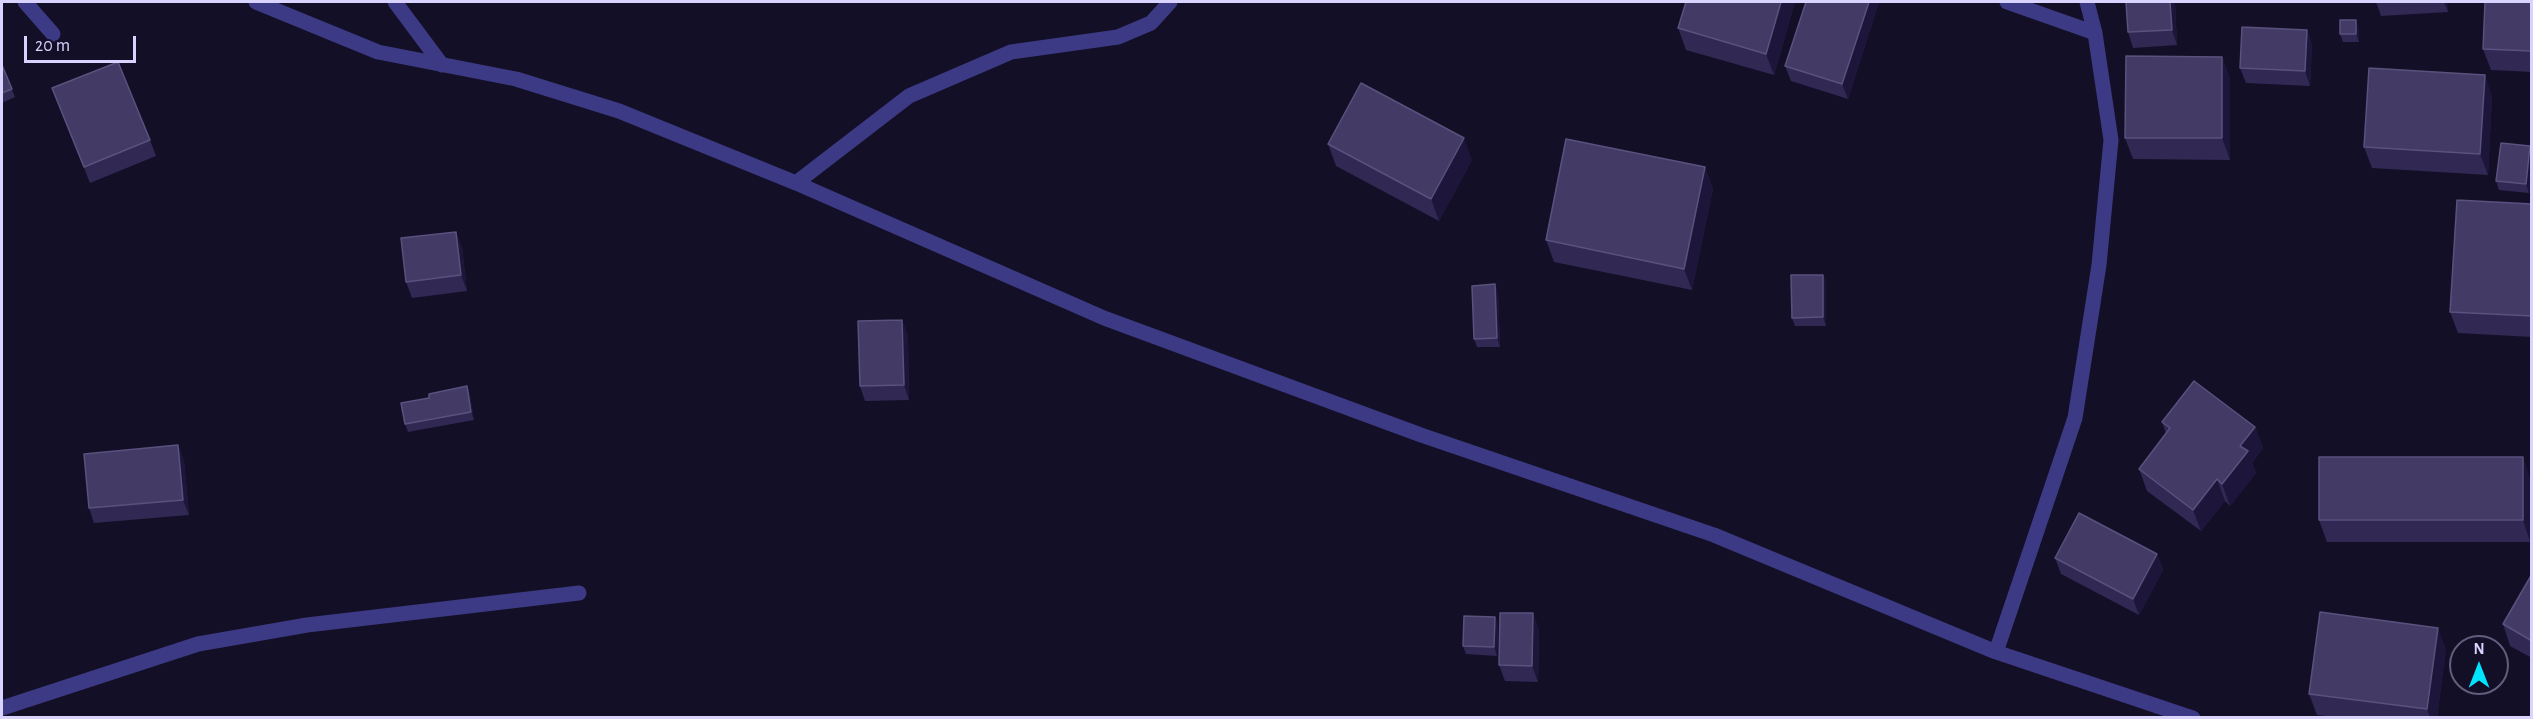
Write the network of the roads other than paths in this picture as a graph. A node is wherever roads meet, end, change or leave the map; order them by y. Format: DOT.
graph roads {
  1 [pos="25,2"];
  2 [pos="256,2"];
  3 [pos="395,2"];
  4 [pos="1170,2"];
  5 [pos="2007,2"];
  6 [pos="2087,2"];
  7 [pos="2096,33"];
  8 [pos="53,34"];
  9 [pos="442,65"];
  10 [pos="796,183"];
  11 [pos="579,593"];
  12 [pos="1996,652"];
  13 [pos="2,708"];
  14 [pos="2193,717"];
  1 -- 8 [label="street"];
  2 -- 9 [label="street"];
  3 -- 9 [label="street"];
  4 -- 10 [label="street"];
  5 -- 7 [label="street"];
  6 -- 7 [label="street"];
  7 -- 12 [label="street"];
  9 -- 10 [label="street"];
  10 -- 12 [label="street"];
  11 -- 13 [label="street"];
  12 -- 14 [label="street"];
}
